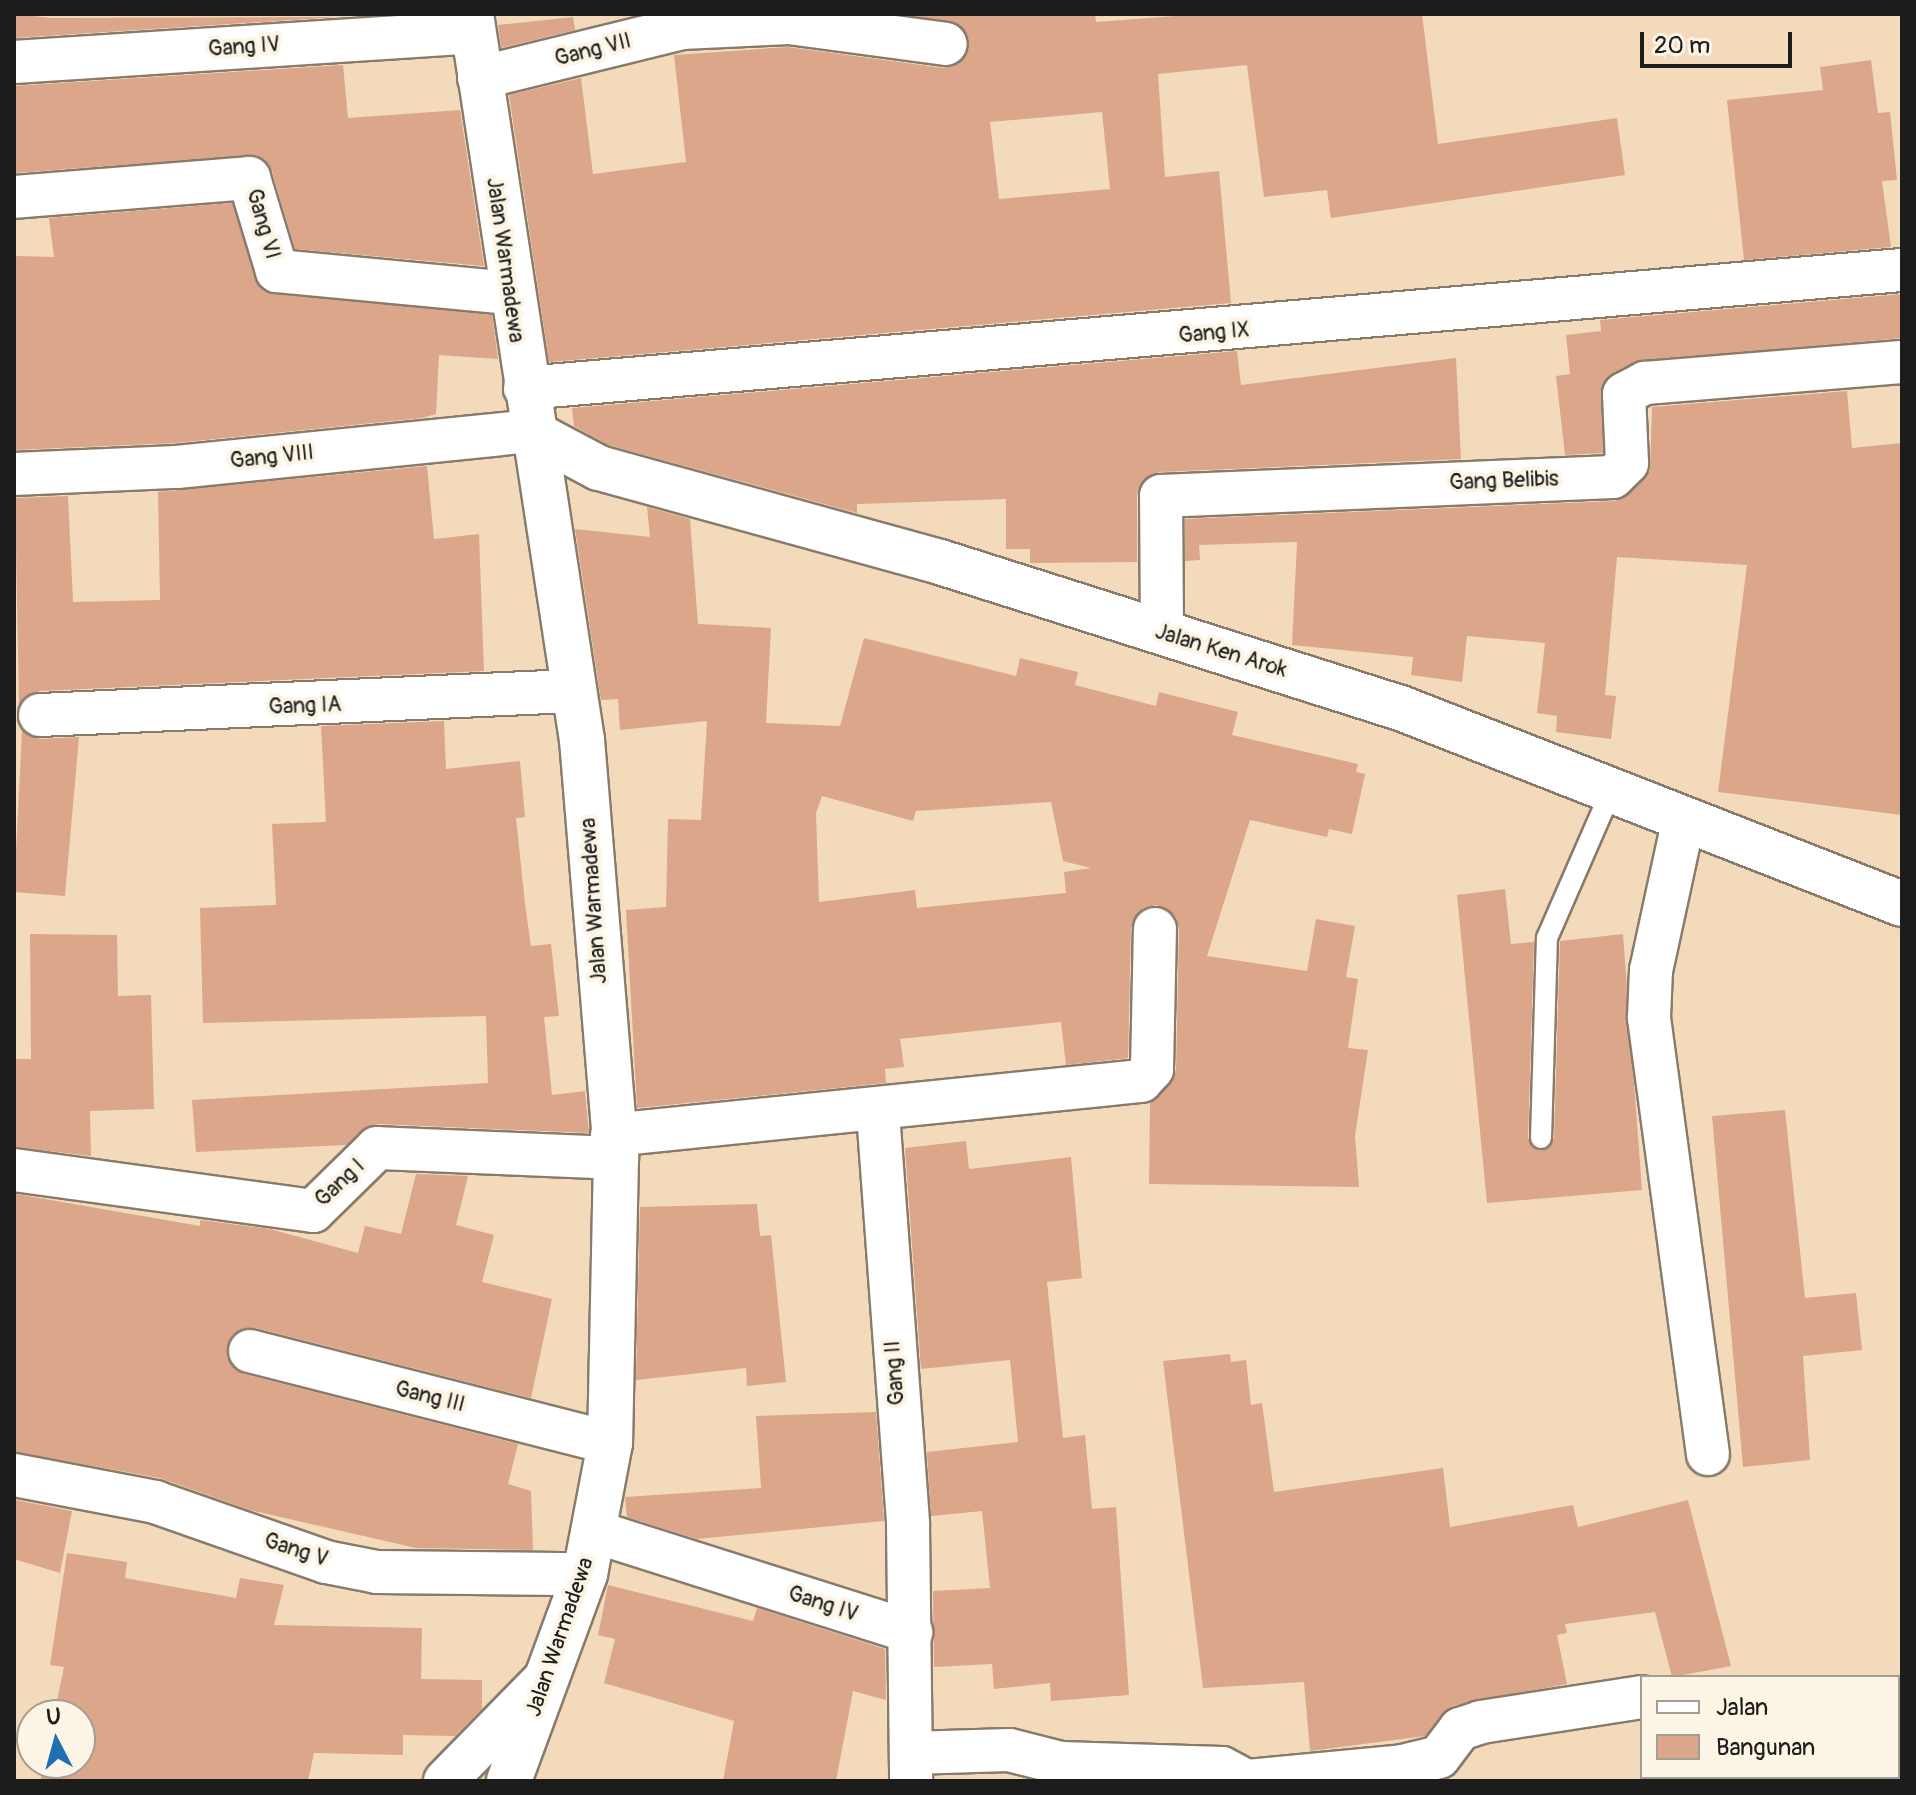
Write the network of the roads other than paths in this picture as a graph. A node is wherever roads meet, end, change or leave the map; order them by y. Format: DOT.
graph roads {
  1 [pos="472,23"];
  2 [pos="946,44"];
  3 [pos="14,62"];
  4 [pos="479,78"];
  5 [pos="14,197"];
  6 [pos="1902,270"];
  7 [pos="510,293"];
  8 [pos="1902,362"];
  9 [pos="525,388"];
  10 [pos="529,431"];
  11 [pos="14,474"];
  12 [pos="1162,633"];
  13 [pos="571,691"];
  14 [pos="40,715"];
  15 [pos="1613,787"];
  16 [pos="1684,818"];
  17 [pos="1902,904"];
  18 [pos="1155,929"];
  19 [pos="878,1113"];
  20 [pos="1541,1138"];
  21 [pos="614,1146"];
  22 [pos="14,1170"];
  23 [pos="250,1351"];
  24 [pos="610,1443"];
  25 [pos="1708,1454"];
  26 [pos="14,1475"];
  27 [pos="593,1531"];
  28 [pos="585,1574"];
  29 [pos="911,1632"];
  30 [pos="548,1676"];
  31 [pos="1640,1697"];
  32 [pos="911,1767"];
  33 [pos="1235,1778"];
  34 [pos="445,1781"];
  35 [pos="509,1781"];
  1 -- 3 [label="street, Gang IV"];
  1 -- 4 [label="street, Jalan Warmadewa"];
  2 -- 4 [label="street, Gang VII"];
  4 -- 7 [label="street, Jalan Warmadewa"];
  5 -- 7 [label="street, Gang VI"];
  6 -- 9 [label="street, Gang IX"];
  7 -- 9 [label="street, Jalan Warmadewa"];
  8 -- 12 [label="street, Gang Belibis"];
  9 -- 10 [label="street, Jalan Warmadewa"];
  10 -- 11 [label="street, Gang VIII"];
  10 -- 12 [label="street, Jalan Ken Arok"];
  10 -- 13 [label="street, Jalan Warmadewa"];
  12 -- 15 [label="street, Jalan Ken Arok"];
  13 -- 14 [label="street, Gang IA"];
  13 -- 21 [label="street, Jalan Warmadewa"];
  15 -- 16 [label="street, Jalan Ken Arok"];
  15 -- 20 [label="lane"];
  16 -- 17 [label="street, Jalan Ken Arok"];
  16 -- 25 [label="street"];
  18 -- 19 [label="street"];
  19 -- 21 [label="street"];
  19 -- 29 [label="street, Gang II"];
  21 -- 22 [label="street, Gang I"];
  21 -- 24 [label="street, Jalan Warmadewa"];
  23 -- 24 [label="street, Gang III"];
  24 -- 27 [label="street, Jalan Warmadewa"];
  26 -- 28 [label="street, Gang V"];
  27 -- 28 [label="street, Jalan Warmadewa"];
  27 -- 29 [label="street, Gang IV"];
  28 -- 30 [label="street, Jalan Warmadewa"];
  29 -- 32 [label="street"];
  30 -- 34 [label="street"];
  30 -- 35 [label="street, Jalan Warmadewa"];
  31 -- 33 [label="street"];
  32 -- 33 [label="street"];
}
